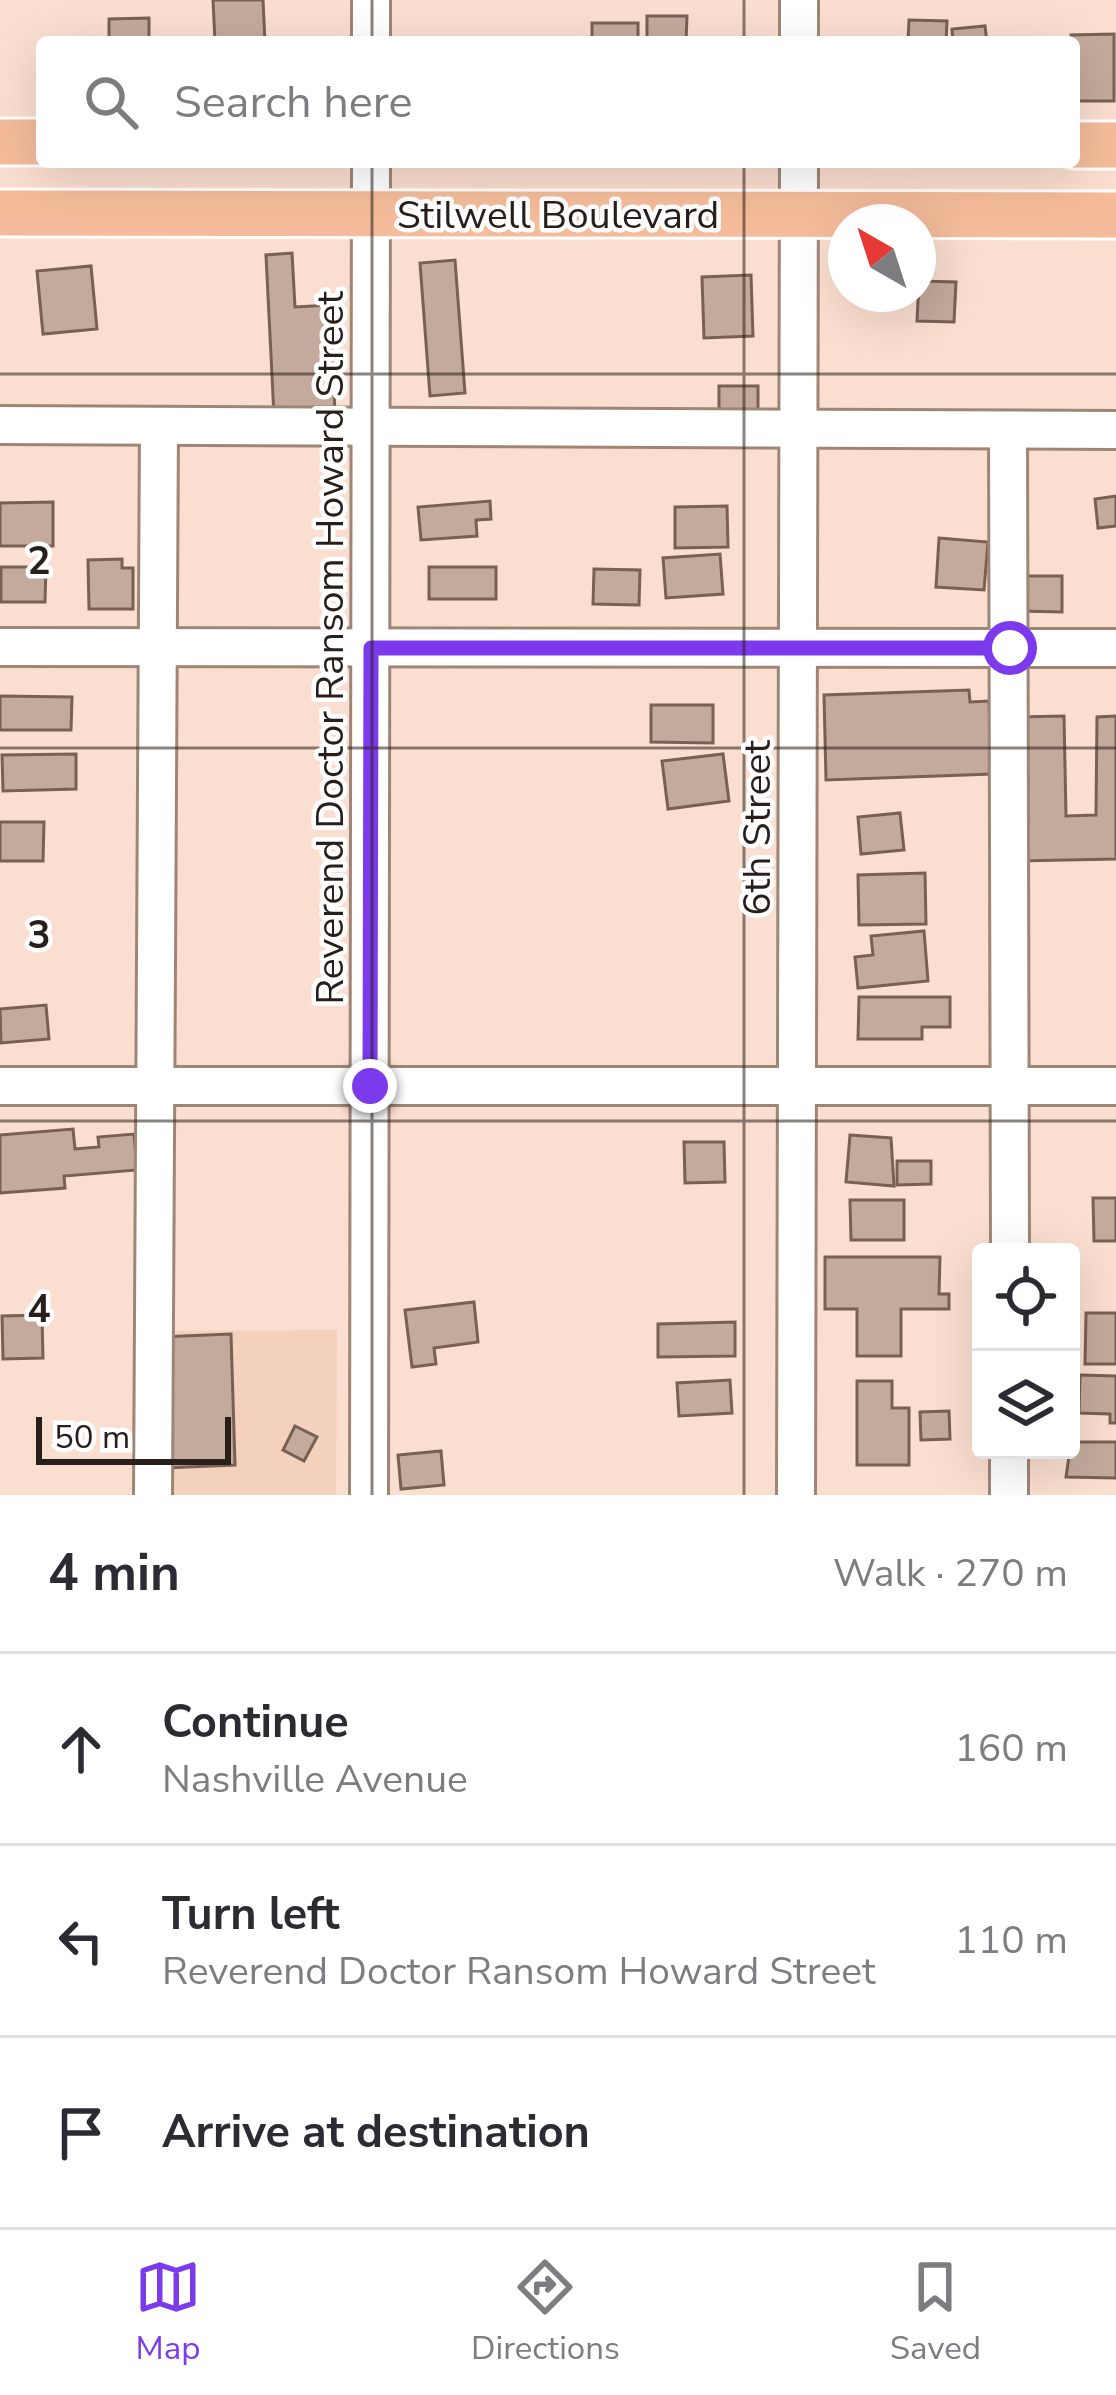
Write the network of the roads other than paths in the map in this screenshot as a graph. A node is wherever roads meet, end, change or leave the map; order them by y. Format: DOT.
graph roads {
  1 [pos="371,0"];
  2 [pos="799,0"];
  3 [pos="371,36"];
  4 [pos="799,36"];
  5 [pos="0,142"];
  6 [pos="36,142"];
  7 [pos="1080,145"];
  8 [pos="1116,145"];
  9 [pos="371,168"];
  10 [pos="799,168"];
  11 [pos="0,213"];
  12 [pos="371,213"];
  13 [pos="798,214"];
  14 [pos="1116,215"];
  15 [pos="0,425"];
  16 [pos="159,427"];
  17 [pos="371,428"];
  18 [pos="798,428"];
  19 [pos="1008,430"];
  20 [pos="1116,430"];
  21 [pos="0,647"];
  22 [pos="155,647"];
  23 [pos="798,647"];
  24 [pos="371,648"];
  25 [pos="1010,648"];
  26 [pos="1116,648"];
  27 [pos="0,1086"];
  28 [pos="370,1086"];
  29 [pos="797,1086"];
  30 [pos="1011,1086"];
  31 [pos="152,1087"];
  32 [pos="1116,1087"];
  33 [pos="1010,1243"];
  34 [pos="1009,1459"];
  35 [pos="153,1495"];
  36 [pos="369,1495"];
  37 [pos="796,1495"];
  38 [pos="1009,1495"];
  1 -- 3 [label="street"];
  2 -- 4 [label="street"];
  5 -- 6 [label="main road"];
  7 -- 8 [label="main road"];
  9 -- 12 [label="street, Reverend Doctor Ransom Howard Street"];
  10 -- 13 [label="street, 6th Street"];
  11 -- 12 [label="main road, Stilwell Boulevard"];
  12 -- 13 [label="main road, Stilwell Boulevard"];
  12 -- 17 [label="street, Reverend Doctor Ransom Howard Street"];
  13 -- 14 [label="main road, Stilwell Boulevard"];
  13 -- 18 [label="street, 6th Street"];
  15 -- 16 [label="street"];
  16 -- 17 [label="street"];
  16 -- 22 [label="street"];
  17 -- 18 [label="street"];
  17 -- 24 [label="street, Reverend Doctor Ransom Howard Street"];
  18 -- 19 [label="street"];
  18 -- 23 [label="street, 6th Street"];
  19 -- 20 [label="street"];
  19 -- 25 [label="street"];
  21 -- 22 [label="street"];
  22 -- 24 [label="street"];
  22 -- 31 [label="street"];
  23 -- 24 [label="street"];
  23 -- 25 [label="street"];
  23 -- 29 [label="street, 6th Street"];
  24 -- 28 [label="street, Reverend Doctor Ransom Howard Street"];
  25 -- 26 [label="street"];
  25 -- 30 [label="street"];
  27 -- 31 [label="street"];
  28 -- 29 [label="street"];
  28 -- 31 [label="street"];
  28 -- 36 [label="street, Reverend Doctor Ransom Howard Street"];
  29 -- 30 [label="street"];
  29 -- 37 [label="street, 6th Street"];
  30 -- 32 [label="street"];
  30 -- 33 [label="street"];
  31 -- 35 [label="street"];
  34 -- 38 [label="street"];
}
